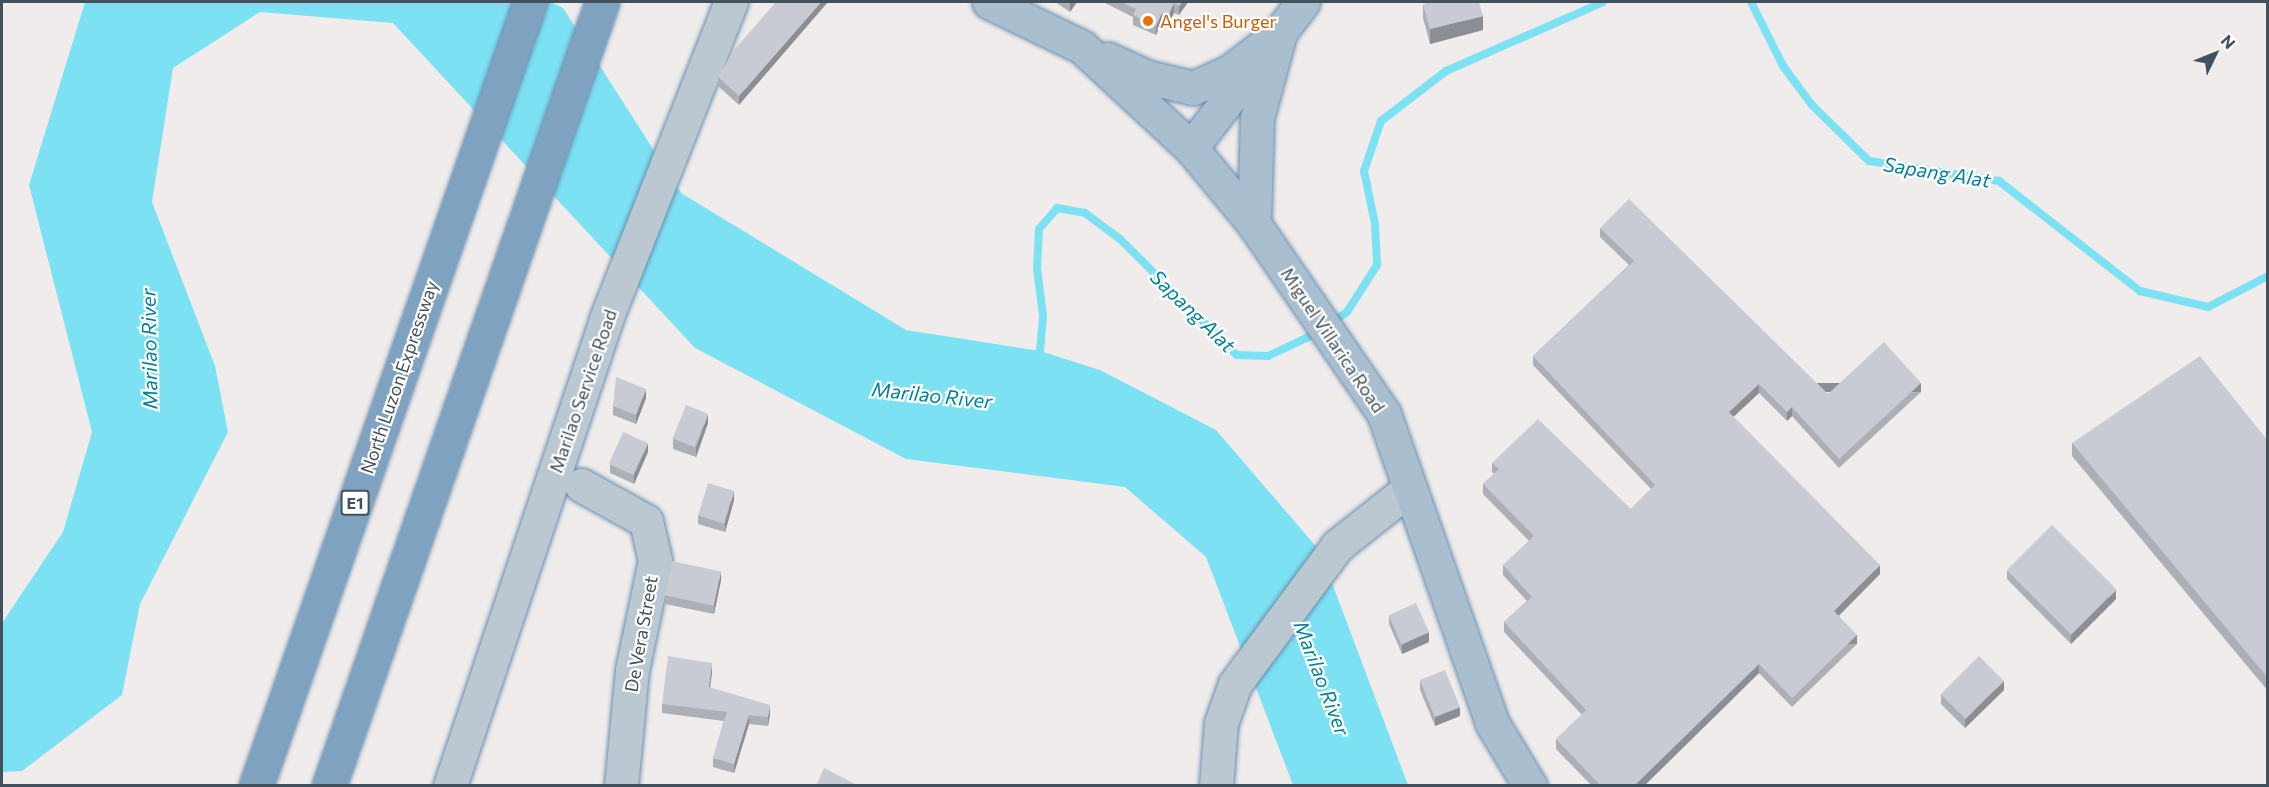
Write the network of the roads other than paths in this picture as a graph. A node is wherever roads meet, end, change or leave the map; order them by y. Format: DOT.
graph roads {
  1 [pos="530,2"];
  2 [pos="602,2"];
  3 [pos="731,2"];
  4 [pos="989,2"];
  5 [pos="1293,11"];
  6 [pos="1082,47"];
  7 [pos="1191,148"];
  8 [pos="1254,224"];
  9 [pos="581,485"];
  10 [pos="1410,488"];
  11 [pos="256,786"];
  12 [pos="329,786"];
  13 [pos="450,786"];
  14 [pos="621,786"];
  15 [pos="1216,786"];
  16 [pos="1530,786"];
  1 -- 11 [label="highway, North Luzon Expressway / E1"];
  2 -- 12 [label="highway"];
  3 -- 13 [label="street, Marilao Service Road"];
  4 -- 6 [label="main road, Miguel Villarica Road"];
  5 -- 6 [label="main road"];
  5 -- 7 [label="main road"];
  5 -- 8 [label="main road"];
  6 -- 7 [label="main road, Miguel Villarica Road"];
  7 -- 8 [label="main road, Miguel Villarica Road"];
  8 -- 10 [label="main road, Miguel Villarica Road"];
  9 -- 14 [label="street, De Vera Street"];
  10 -- 15 [label="street"];
  10 -- 16 [label="main road, Miguel Villarica Road"];
}
